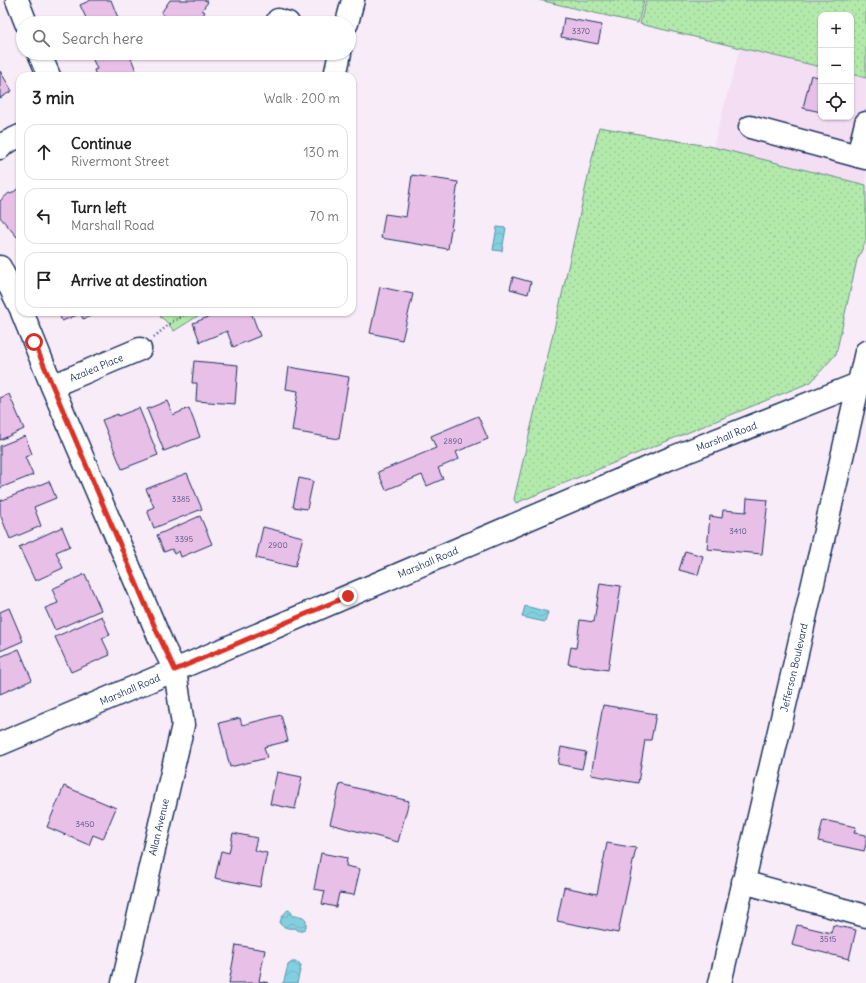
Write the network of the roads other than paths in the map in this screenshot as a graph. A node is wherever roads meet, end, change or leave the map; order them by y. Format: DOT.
graph roads {
  1 [pos="17,0"];
  2 [pos="353,0"];
  3 [pos="23,16"];
  4 [pos="349,16"];
  5 [pos="42,60"];
  6 [pos="338,60"];
  7 [pos="47,72"];
  8 [pos="336,72"];
  9 [pos="866,123"];
  10 [pos="750,127"];
  11 [pos="16,138"];
  12 [pos="0,148"];
  13 [pos="862,157"];
  14 [pos="0,267"];
  15 [pos="16,299"];
  16 [pos="24,316"];
  17 [pos="140,349"];
  18 [pos="866,352"];
  19 [pos="52,386"];
  20 [pos="856,393"];
  21 [pos="175,670"];
  22 [pos="0,744"];
  23 [pos="743,882"];
  24 [pos="866,916"];
  25 [pos="123,983"];
  26 [pos="720,983"];
  1 -- 3 [label="street"];
  2 -- 4 [label="street"];
  5 -- 7 [label="street"];
  6 -- 8 [label="street"];
  9 -- 13 [label="street"];
  10 -- 13 [label="street"];
  11 -- 12 [label="street"];
  14 -- 15 [label="street"];
  16 -- 19 [label="street, Allan Avenue"];
  17 -- 19 [label="street, Azalea Place"];
  18 -- 20 [label="street, Jefferson Boulevard"];
  19 -- 21 [label="street, Allan Avenue"];
  20 -- 21 [label="street, Marshall Road"];
  20 -- 23 [label="street, Jefferson Boulevard"];
  21 -- 22 [label="street, Marshall Road"];
  21 -- 25 [label="street, Allan Avenue"];
  23 -- 24 [label="street"];
  23 -- 26 [label="street, Jefferson Boulevard"];
}
